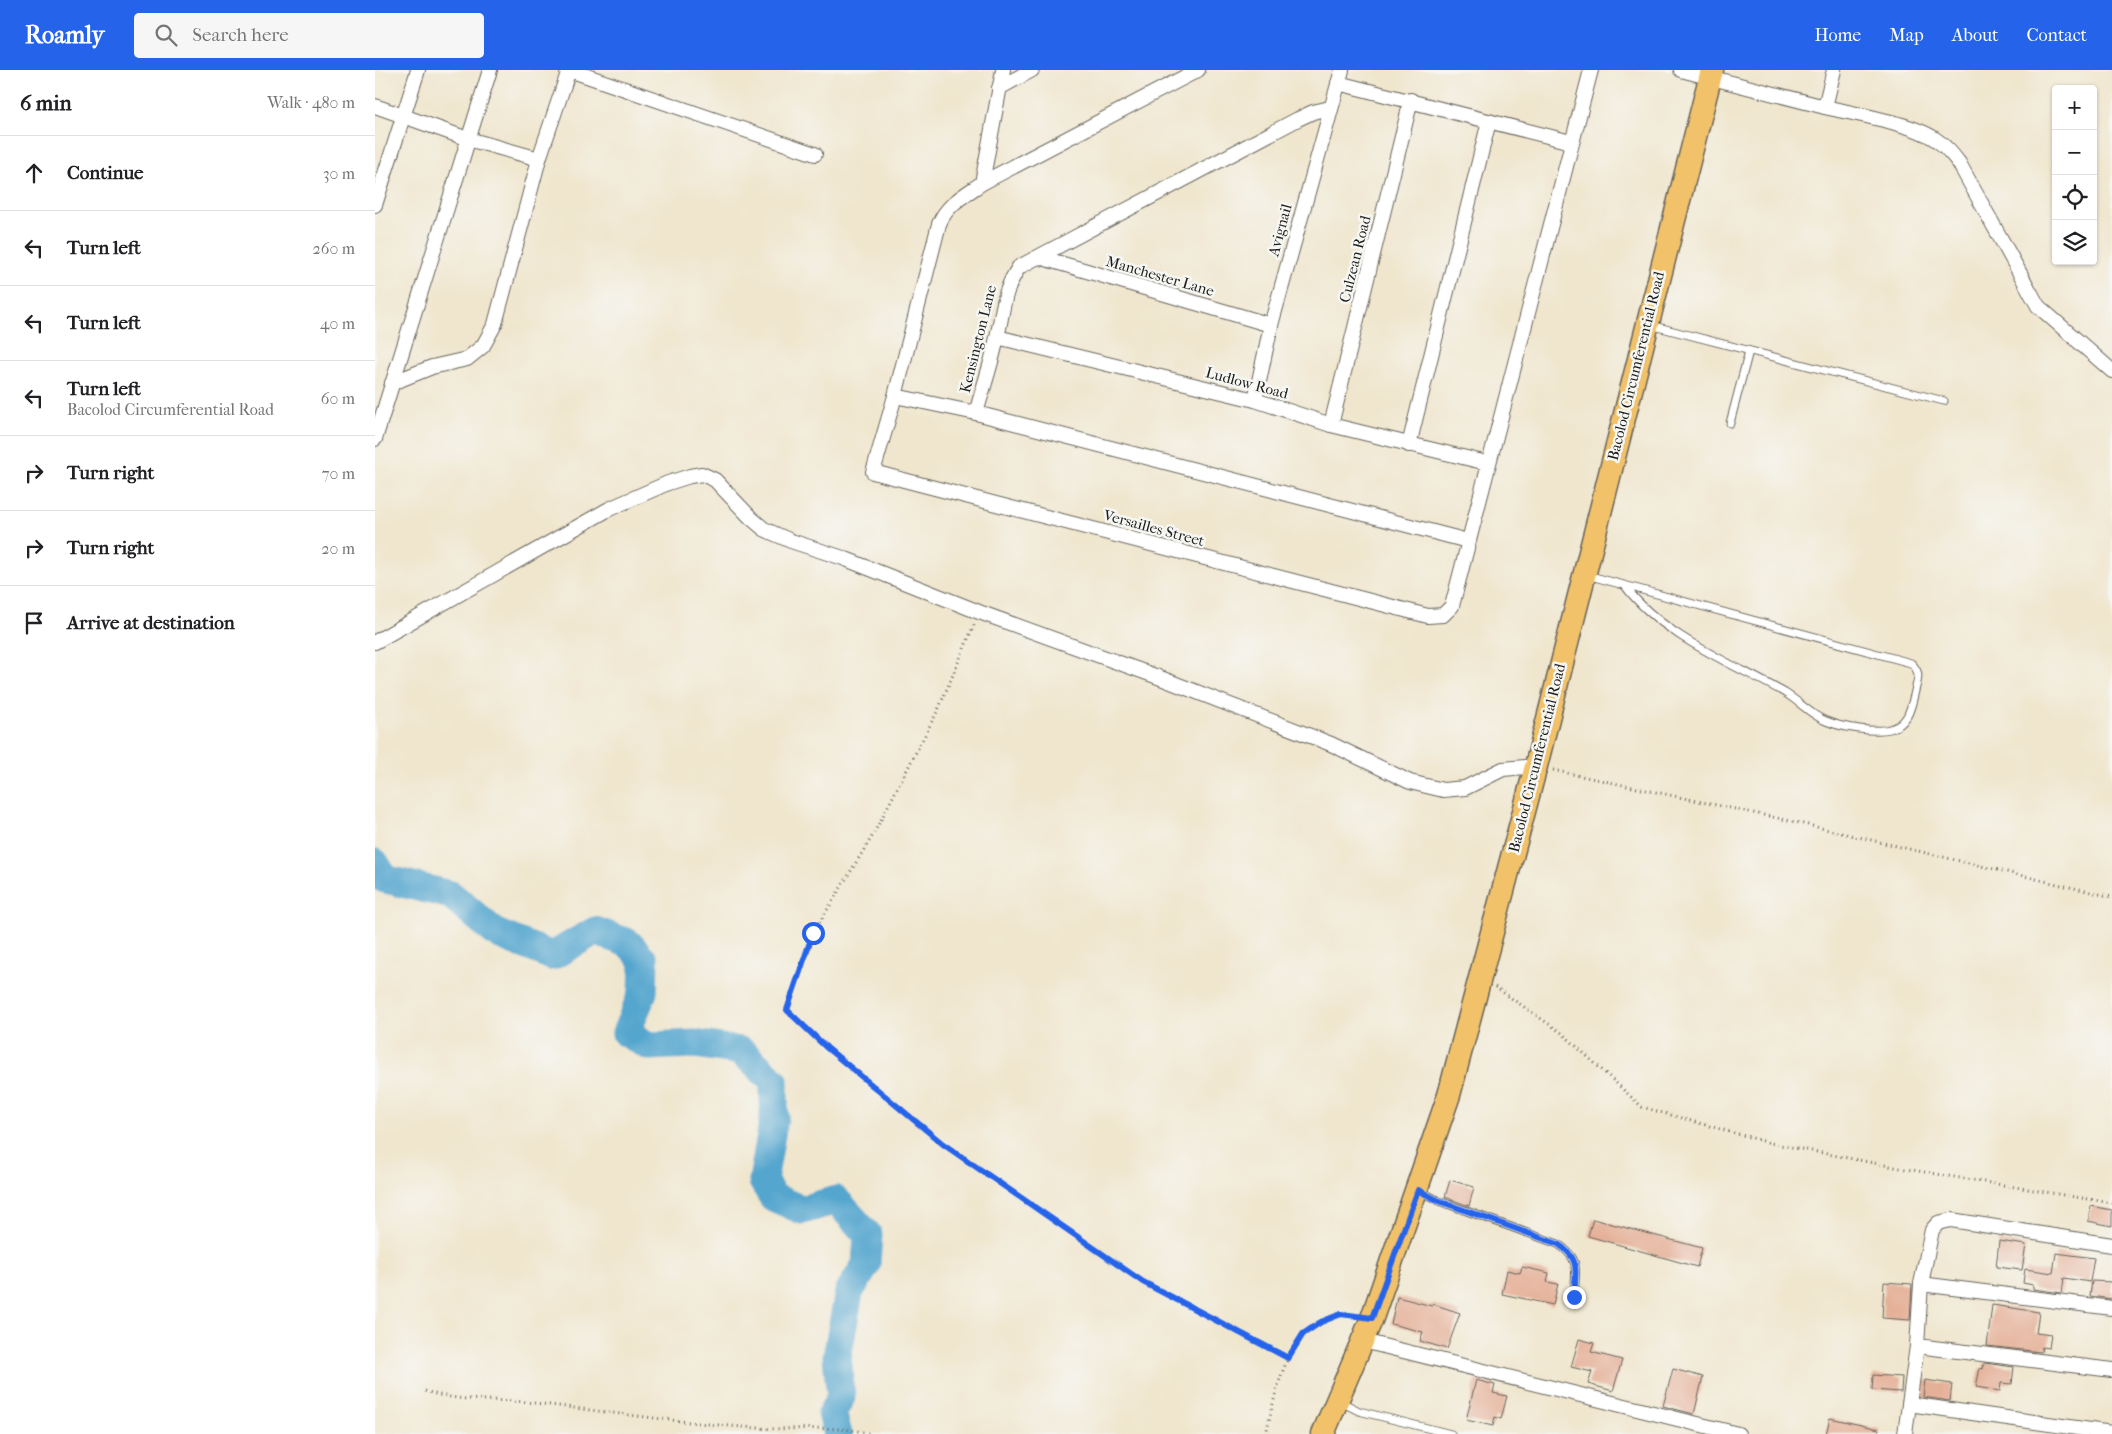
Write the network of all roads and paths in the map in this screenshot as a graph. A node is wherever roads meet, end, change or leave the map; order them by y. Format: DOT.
graph roads {
  1 [pos="418,70"];
  2 [pos="490,70"];
  3 [pos="569,70"];
  4 [pos="1003,70"];
  5 [pos="1032,70"];
  6 [pos="1198,70"];
  7 [pos="1591,70"];
  8 [pos="1681,70"];
  9 [pos="1834,70"];
  10 [pos="1711,73"];
  11 [pos="1340,77"];
  12 [pos="999,88"];
  13 [pos="1411,100"];
  14 [pos="375,106"];
  15 [pos="1825,107"];
  16 [pos="1330,108"];
  17 [pos="404,116"];
  18 [pos="1489,121"];
  19 [pos="467,139"];
  20 [pos="1571,142"];
  21 [pos="815,154"];
  22 [pos="539,159"];
  23 [pos="982,183"];
  24 [pos="375,206"];
  25 [pos="1039,257"];
  26 [pos="1647,324"];
  27 [pos="1271,325"];
  28 [pos="997,337"];
  29 [pos="1749,351"];
  30 [pos="2112,371"];
  31 [pos="392,383"];
  32 [pos="895,396"];
  33 [pos="1255,400"];
  34 [pos="1944,401"];
  35 [pos="976,413"];
  36 [pos="1730,423"];
  37 [pos="1331,425"];
  38 [pos="375,439"];
  39 [pos="1409,445"];
  40 [pos="1487,463"];
  41 [pos="1468,541"];
  42 [pos="1583,574"];
  43 [pos="1625,586"];
  44 [pos="979,612"];
  45 [pos="375,642"];
  46 [pos="1536,766"];
  47 [pos="2112,897"];
  48 [pos="1480,977"];
  49 [pos="1418,1190"];
  50 [pos="2112,1203"];
  51 [pos="2112,1245"];
  52 [pos="1921,1284"];
  53 [pos="1574,1297"];
  54 [pos="2112,1308"];
  55 [pos="1372,1318"];
  56 [pos="1363,1341"];
  57 [pos="1917,1346"];
  58 [pos="1288,1358"];
  59 [pos="2112,1370"];
  60 [pos="425,1391"];
  61 [pos="1337,1400"];
  62 [pos="1909,1404"];
  63 [pos="2112,1433"];
  64 [pos="871,1434"];
  65 [pos="1266,1434"];
  66 [pos="1323,1434"];
  67 [pos="1451,1434"];
  68 [pos="1738,1434"];
  69 [pos="1905,1434"];
  1 -- 17 [label="street"];
  2 -- 19 [label="street"];
  3 -- 21 [label="street"];
  3 -- 22 [label="street"];
  4 -- 12 [label="street"];
  5 -- 12 [label="street"];
  6 -- 23 [label="street"];
  7 -- 20 [label="street"];
  8 -- 10 [label="street"];
  9 -- 15 [label="street"];
  10 -- 15 [label="street"];
  10 -- 26 [label="main road, Bacolod Circumferential Road"];
  11 -- 13 [label="street"];
  11 -- 16 [label="street, Avignail"];
  12 -- 23 [label="street"];
  13 -- 18 [label="street"];
  13 -- 37 [label="street, Culzean Road"];
  14 -- 17 [label="street"];
  15 -- 30 [label="street"];
  16 -- 25 [label="street, Kensington Lane"];
  16 -- 27 [label="street, Avignail"];
  17 -- 19 [label="street"];
  17 -- 24 [label="street"];
  18 -- 20 [label="street"];
  18 -- 39 [label="street"];
  19 -- 22 [label="street"];
  19 -- 31 [label="street"];
  20 -- 40 [label="street"];
  22 -- 31 [label="street"];
  23 -- 32 [label="street"];
  25 -- 27 [label="street, Manchester Lane"];
  25 -- 28 [label="street, Kensington Lane"];
  26 -- 29 [label="lane"];
  26 -- 42 [label="main road, Bacolod Circumferential Road"];
  27 -- 33 [label="street, Avignail"];
  28 -- 33 [label="street, Ludlow Road"];
  28 -- 35 [label="street, Kensington Lane"];
  29 -- 34 [label="lane"];
  29 -- 36 [label="lane"];
  31 -- 38 [label="street"];
  32 -- 35 [label="street"];
  32 -- 41 [label="street, Versailles Street"];
  33 -- 37 [label="street, Ludlow Road"];
  35 -- 41 [label="street"];
  37 -- 39 [label="street, Ludlow Road"];
  39 -- 40 [label="street, Ludlow Road"];
  40 -- 41 [label="street"];
  42 -- 43 [label="lane"];
  42 -- 46 [label="main road, Bacolod Circumferential Road"];
  43 -- 43 [label="lane"];
  44 -- 45 [label="street"];
  44 -- 46 [label="street"];
  44 -- 58 [label="path"];
  46 -- 47 [label="path"];
  46 -- 48 [label="main road, Bacolod Circumferential Road"];
  48 -- 49 [label="main road, Bacolod Circumferential Road"];
  48 -- 50 [label="path"];
  49 -- 53 [label="lane"];
  49 -- 55 [label="main road, Bacolod Circumferential Road"];
  51 -- 52 [label="street"];
  52 -- 54 [label="street"];
  52 -- 57 [label="street"];
  55 -- 56 [label="main road, Bacolod Circumferential Road"];
  55 -- 58 [label="path"];
  56 -- 61 [label="main road, Bacolod Circumferential Road"];
  56 -- 68 [label="street"];
  57 -- 59 [label="street"];
  57 -- 62 [label="street"];
  58 -- 65 [label="path"];
  60 -- 64 [label="path"];
  61 -- 66 [label="main road, Bacolod Circumferential Road"];
  61 -- 67 [label="lane"];
  62 -- 63 [label="street"];
  62 -- 69 [label="street"];
}
